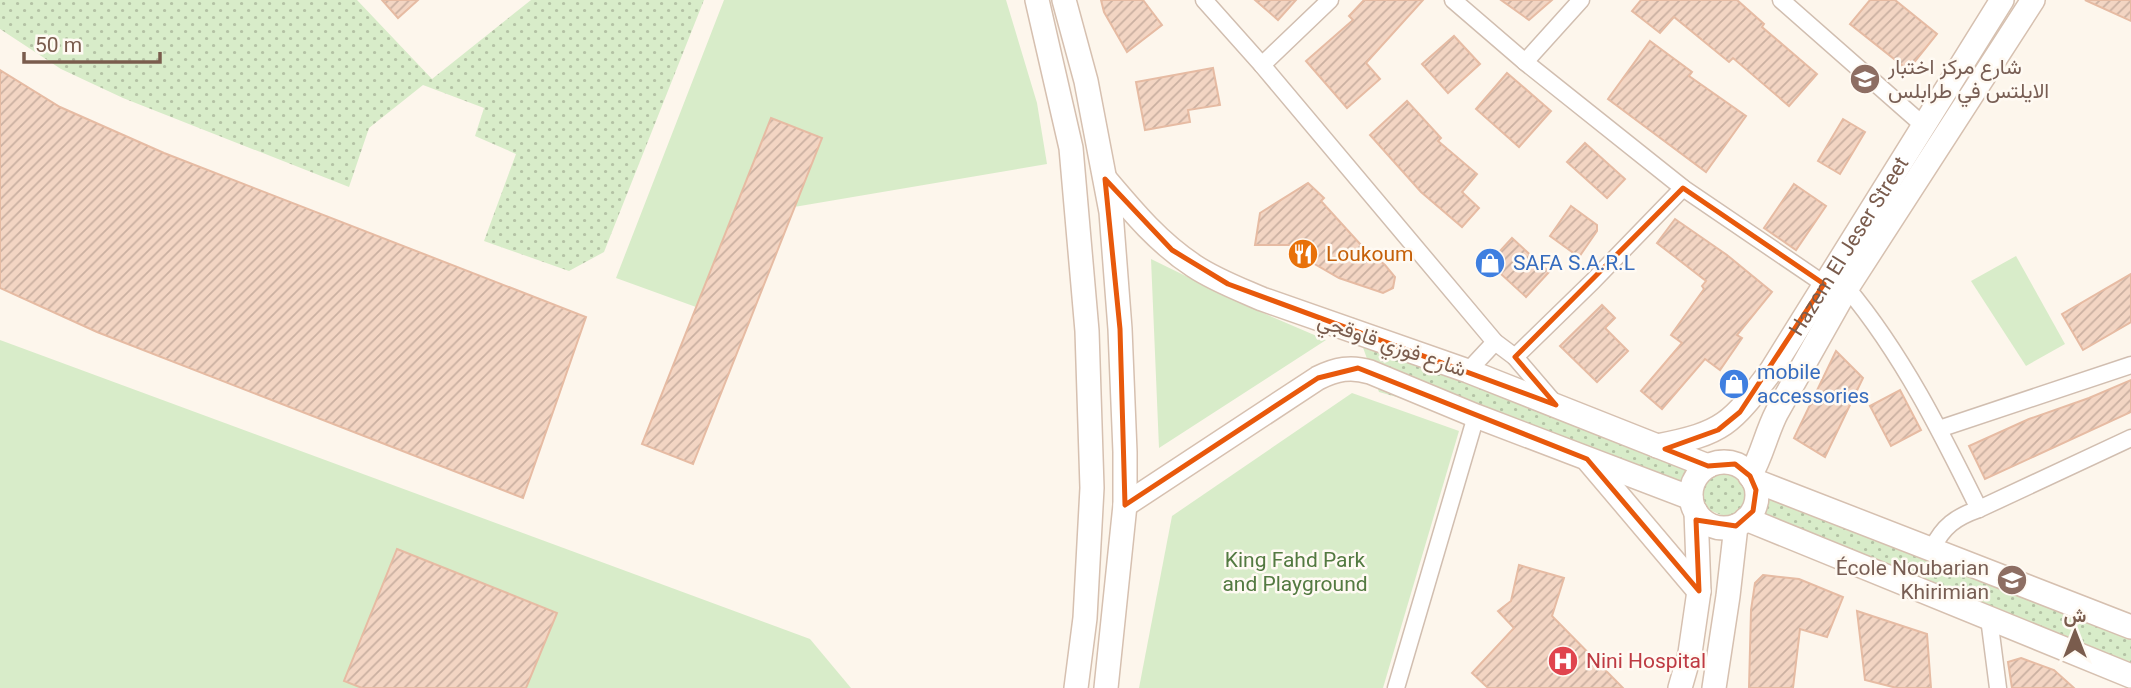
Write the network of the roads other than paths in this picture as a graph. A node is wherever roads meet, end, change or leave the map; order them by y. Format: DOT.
graph roads {
  1 [pos="1037,0"];
  2 [pos="1064,0"];
  3 [pos="1204,0"];
  4 [pos="1330,0"];
  5 [pos="1453,0"];
  6 [pos="1581,0"];
  7 [pos="1782,0"];
  8 [pos="2001,0"];
  9 [pos="2033,0"];
  10 [pos="1525,62"];
  11 [pos="1262,65"];
  12 [pos="1923,125"];
  13 [pos="1105,179"];
  14 [pos="1683,188"];
  15 [pos="1835,286"];
  16 [pos="1368,336"];
  17 [pos="1495,342"];
  18 [pos="1515,356"];
  19 [pos="2131,365"];
  20 [pos="1359,368"];
  21 [pos="1468,372"];
  22 [pos="1556,405"];
  23 [pos="1476,416"];
  24 [pos="1939,429"];
  25 [pos="2131,438"];
  26 [pos="1657,446"];
  27 [pos="1587,459"];
  28 [pos="1708,466"];
  29 [pos="1751,478"];
  30 [pos="1125,505"];
  31 [pos="1693,505"];
  32 [pos="1979,509"];
  33 [pos="1741,522"];
  34 [pos="1932,549"];
  35 [pos="1699,591"];
  36 [pos="1989,618"];
  37 [pos="2131,627"];
  38 [pos="2131,676"];
  39 [pos="1076,688"];
  40 [pos="1106,688"];
  41 [pos="1396,688"];
  42 [pos="1680,688"];
  43 [pos="1714,688"];
  44 [pos="1998,688"];
  1 -- 39 [label="street"];
  2 -- 13 [label="street"];
  3 -- 11 [label="street"];
  4 -- 11 [label="street"];
  5 -- 10 [label="street"];
  6 -- 10 [label="street"];
  7 -- 12 [label="street"];
  8 -- 12 [label="street, Hazem El Jeser Street"];
  9 -- 15 [label="street, Hazem El Jeser Street"];
  10 -- 14 [label="street"];
  11 -- 17 [label="street"];
  12 -- 15 [label="street, Hazem El Jeser Street"];
  13 -- 16 [label="street, شارع فوزي قاوقجي"];
  13 -- 30 [label="street"];
  14 -- 15 [label="street"];
  14 -- 18 [label="street"];
  15 -- 24 [label="street"];
  15 -- 26 [label="street, Hazem El Jeser Street"];
  15 -- 29 [label="street, Hazem El Jeser Street"];
  16 -- 20 [label="street"];
  16 -- 21 [label="street, شارع فوزي قاوقجي"];
  17 -- 18 [label="street"];
  17 -- 21 [label="street"];
  18 -- 22 [label="street"];
  19 -- 24 [label="street"];
  20 -- 23 [label="street, شارع فوزي قاوقجي"];
  20 -- 30 [label="street, شارع فوزي قاوقجي"];
  21 -- 22 [label="street, شارع فوزي قاوقجي"];
  22 -- 26 [label="street, شارع فوزي قاوقجي"];
  23 -- 27 [label="street, شارع فوزي قاوقجي"];
  23 -- 41 [label="street"];
  24 -- 32 [label="street"];
  25 -- 32 [label="street"];
  26 -- 28 [label="street, شارع فوزي قاوقجي"];
  27 -- 31 [label="street, شارع فوزي قاوقجي"];
  27 -- 35 [label="street"];
  28 -- 29 [label="street"];
  28 -- 31 [label="street"];
  29 -- 33 [label="street"];
  29 -- 34 [label="street"];
  30 -- 40 [label="street"];
  31 -- 33 [label="street"];
  31 -- 35 [label="street"];
  32 -- 34 [label="street"];
  33 -- 36 [label="street"];
  33 -- 43 [label="street"];
  34 -- 37 [label="street"];
  35 -- 42 [label="street"];
  36 -- 38 [label="street"];
  36 -- 44 [label="street"];
}
